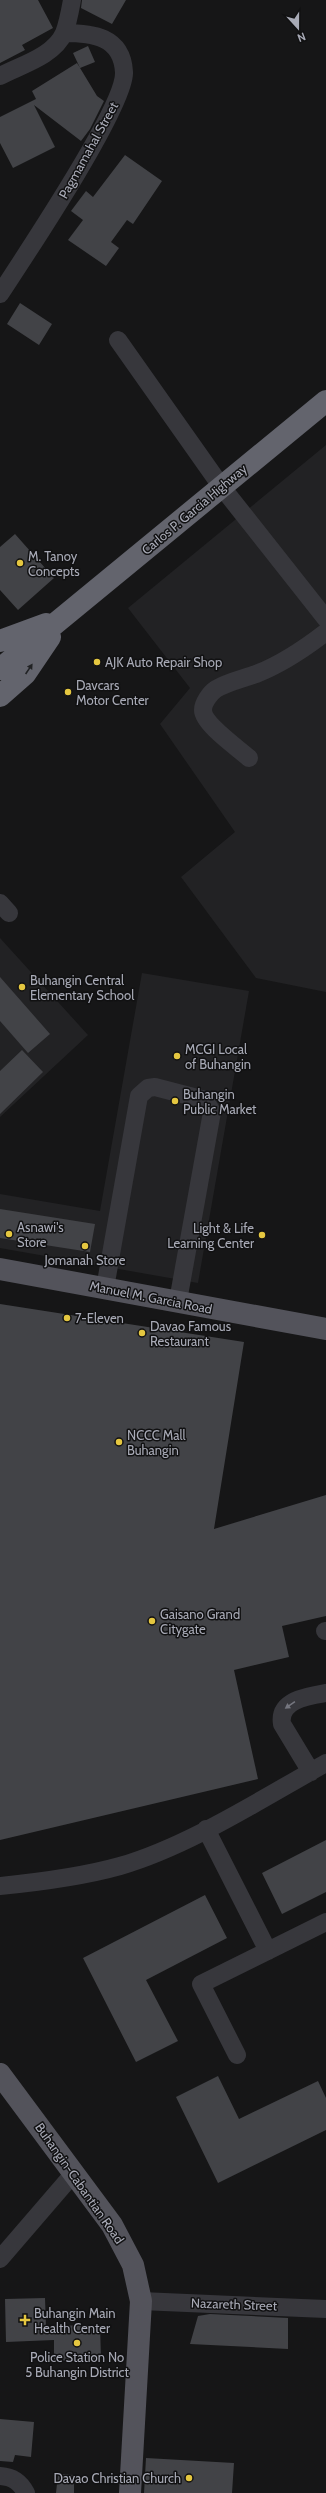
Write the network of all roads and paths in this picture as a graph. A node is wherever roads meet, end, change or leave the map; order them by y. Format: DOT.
graph roads {
  1 [pos="72,0"];
  2 [pos="64,34"];
  3 [pos="0,76"];
  4 [pos="0,294"];
  5 [pos="118,340"];
  6 [pos="326,401"];
  7 [pos="221,486"];
  8 [pos="62,618"];
  9 [pos="326,618"];
  10 [pos="326,632"];
  11 [pos="0,641"];
  12 [pos="0,670"];
  13 [pos="0,696"];
  14 [pos="249,758"];
  15 [pos="0,1269"];
  16 [pos="105,1288"];
  17 [pos="178,1301"];
  18 [pos="326,1329"];
  19 [pos="326,1693"];
  20 [pos="318,1768"];
  21 [pos="206,1829"];
  22 [pos="0,1886"];
  23 [pos="326,1922"];
  24 [pos="268,1951"];
  25 [pos="237,2055"];
  26 [pos="4,2086"];
  27 [pos="74,2173"];
  28 [pos="0,2259"];
  29 [pos="141,2301"];
  30 [pos="326,2309"];
  31 [pos="0,2476"];
  32 [pos="24,2489"];
  33 [pos="130,2493"];
  1 -- 2 [label="street"];
  2 -- 3 [label="street"];
  2 -- 4 [label="street, Pagmamahal Street"];
  5 -- 7 [label="street"];
  6 -- 7 [label="highway, Carlos P. Garcia Highway"];
  7 -- 8 [label="highway, Carlos P. Garcia Highway"];
  7 -- 9 [label="street"];
  8 -- 11 [label="highway, Carlos P. Garcia Highway"];
  8 -- 12 [label="highway, Carlos P. Garcia Highway"];
  13 -- 8 [label="highway, Carlos P. Garcia Highway, one-way"];
  10 -- 14 [label="street"];
  15 -- 16 [label="main road, Manuel M. Garcia Road"];
  16 -- 17 [label="main road, Manuel M. Garcia Road"];
  16 -- 17 [label="street"];
  17 -- 18 [label="main road, Manuel M. Garcia Road"];
  19 -- 20 [label="street, one-way"];
  20 -- 21 [label="street"];
  21 -- 22 [label="street"];
  21 -- 24 [label="street"];
  23 -- 24 [label="street"];
  24 -- 25 [label="street"];
  26 -- 27 [label="main road, Buhangin-Cabantian Road"];
  27 -- 28 [label="street"];
  27 -- 29 [label="main road, Buhangin-Cabantian Road"];
  29 -- 30 [label="street, Nazareth Street"];
  29 -- 33 [label="main road, Buhangin-Cabantian Road"];
  31 -- 32 [label="street"];
}
